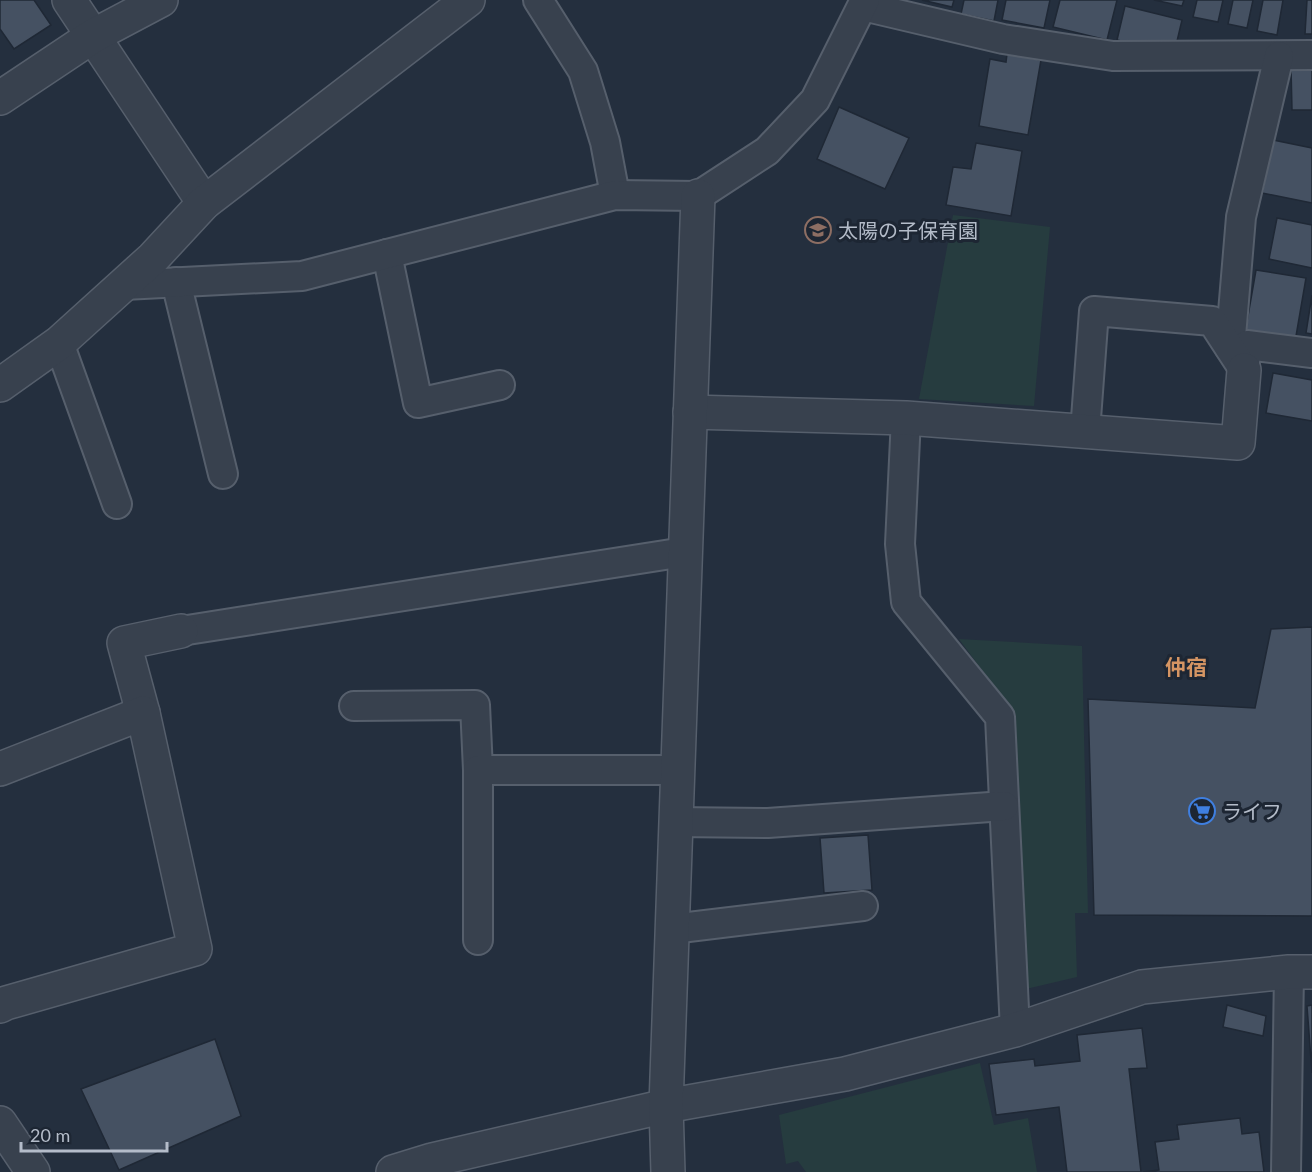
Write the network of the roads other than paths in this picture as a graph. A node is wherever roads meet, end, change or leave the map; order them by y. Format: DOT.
graph roads {
  1 [pos="69,0"];
  2 [pos="161,0"];
  3 [pos="468,0"];
  4 [pos="538,0"];
  5 [pos="864,3"];
  6 [pos="93,36"];
  7 [pos="1312,55"];
  8 [pos="1279,56"];
  9 [pos="0,98"];
  10 [pos="615,195"];
  11 [pos="698,195"];
  12 [pos="204,203"];
  13 [pos="387,254"];
  14 [pos="176,282"];
  15 [pos="124,285"];
  16 [pos="59,343"];
  17 [pos="1312,353"];
  18 [pos="1237,359"];
  19 [pos="0,385"];
  20 [pos="500,385"];
  21 [pos="690,412"];
  22 [pos="906,418"];
  23 [pos="1085,432"];
  24 [pos="223,474"];
  25 [pos="117,504"];
  26 [pos="684,552"];
  27 [pos="181,631"];
  28 [pos="354,706"];
  29 [pos="142,713"];
  30 [pos="0,769"];
  31 [pos="478,770"];
  32 [pos="677,770"];
  33 [pos="1004,806"];
  34 [pos="675,822"];
  35 [pos="863,906"];
  36 [pos="672,929"];
  37 [pos="478,940"];
  38 [pos="1300,972"];
  39 [pos="0,1006"];
  40 [pos="1015,1030"];
  41 [pos="666,1106"];
  42 [pos="0,1123"];
  43 [pos="433,1166"];
  44 [pos="33,1172"];
  45 [pos="393,1172"];
  46 [pos="669,1172"];
  47 [pos="1286,1172"];
  1 -- 6 [label="street"];
  2 -- 6 [label="street"];
  3 -- 12 [label="street"];
  4 -- 10 [label="lane"];
  5 -- 8 [label="lane"];
  5 -- 11 [label="lane"];
  6 -- 9 [label="street"];
  6 -- 12 [label="street"];
  7 -- 8 [label="lane"];
  8 -- 18 [label="lane"];
  10 -- 11 [label="lane"];
  10 -- 13 [label="lane"];
  11 -- 21 [label="street"];
  12 -- 15 [label="street"];
  13 -- 14 [label="lane"];
  13 -- 20 [label="lane"];
  14 -- 15 [label="lane"];
  14 -- 24 [label="lane"];
  15 -- 16 [label="street"];
  16 -- 19 [label="street"];
  16 -- 25 [label="lane"];
  17 -- 18 [label="lane"];
  18 -- 23 [label="street"];
  18 -- 23 [label="lane"];
  21 -- 22 [label="street"];
  21 -- 26 [label="street"];
  22 -- 23 [label="street"];
  22 -- 33 [label="lane"];
  26 -- 27 [label="lane"];
  26 -- 32 [label="street"];
  27 -- 29 [label="street"];
  28 -- 31 [label="lane"];
  29 -- 30 [label="street"];
  29 -- 39 [label="street"];
  31 -- 32 [label="lane"];
  31 -- 37 [label="lane"];
  32 -- 34 [label="street"];
  33 -- 34 [label="lane"];
  33 -- 40 [label="lane"];
  34 -- 36 [label="street"];
  35 -- 36 [label="lane"];
  36 -- 41 [label="street"];
  38 -- 40 [label="street"];
  38 -- 47 [label="lane"];
  40 -- 41 [label="street"];
  41 -- 43 [label="street"];
  41 -- 46 [label="street"];
  42 -- 44 [label="street"];
  43 -- 45 [label="street"];
}
